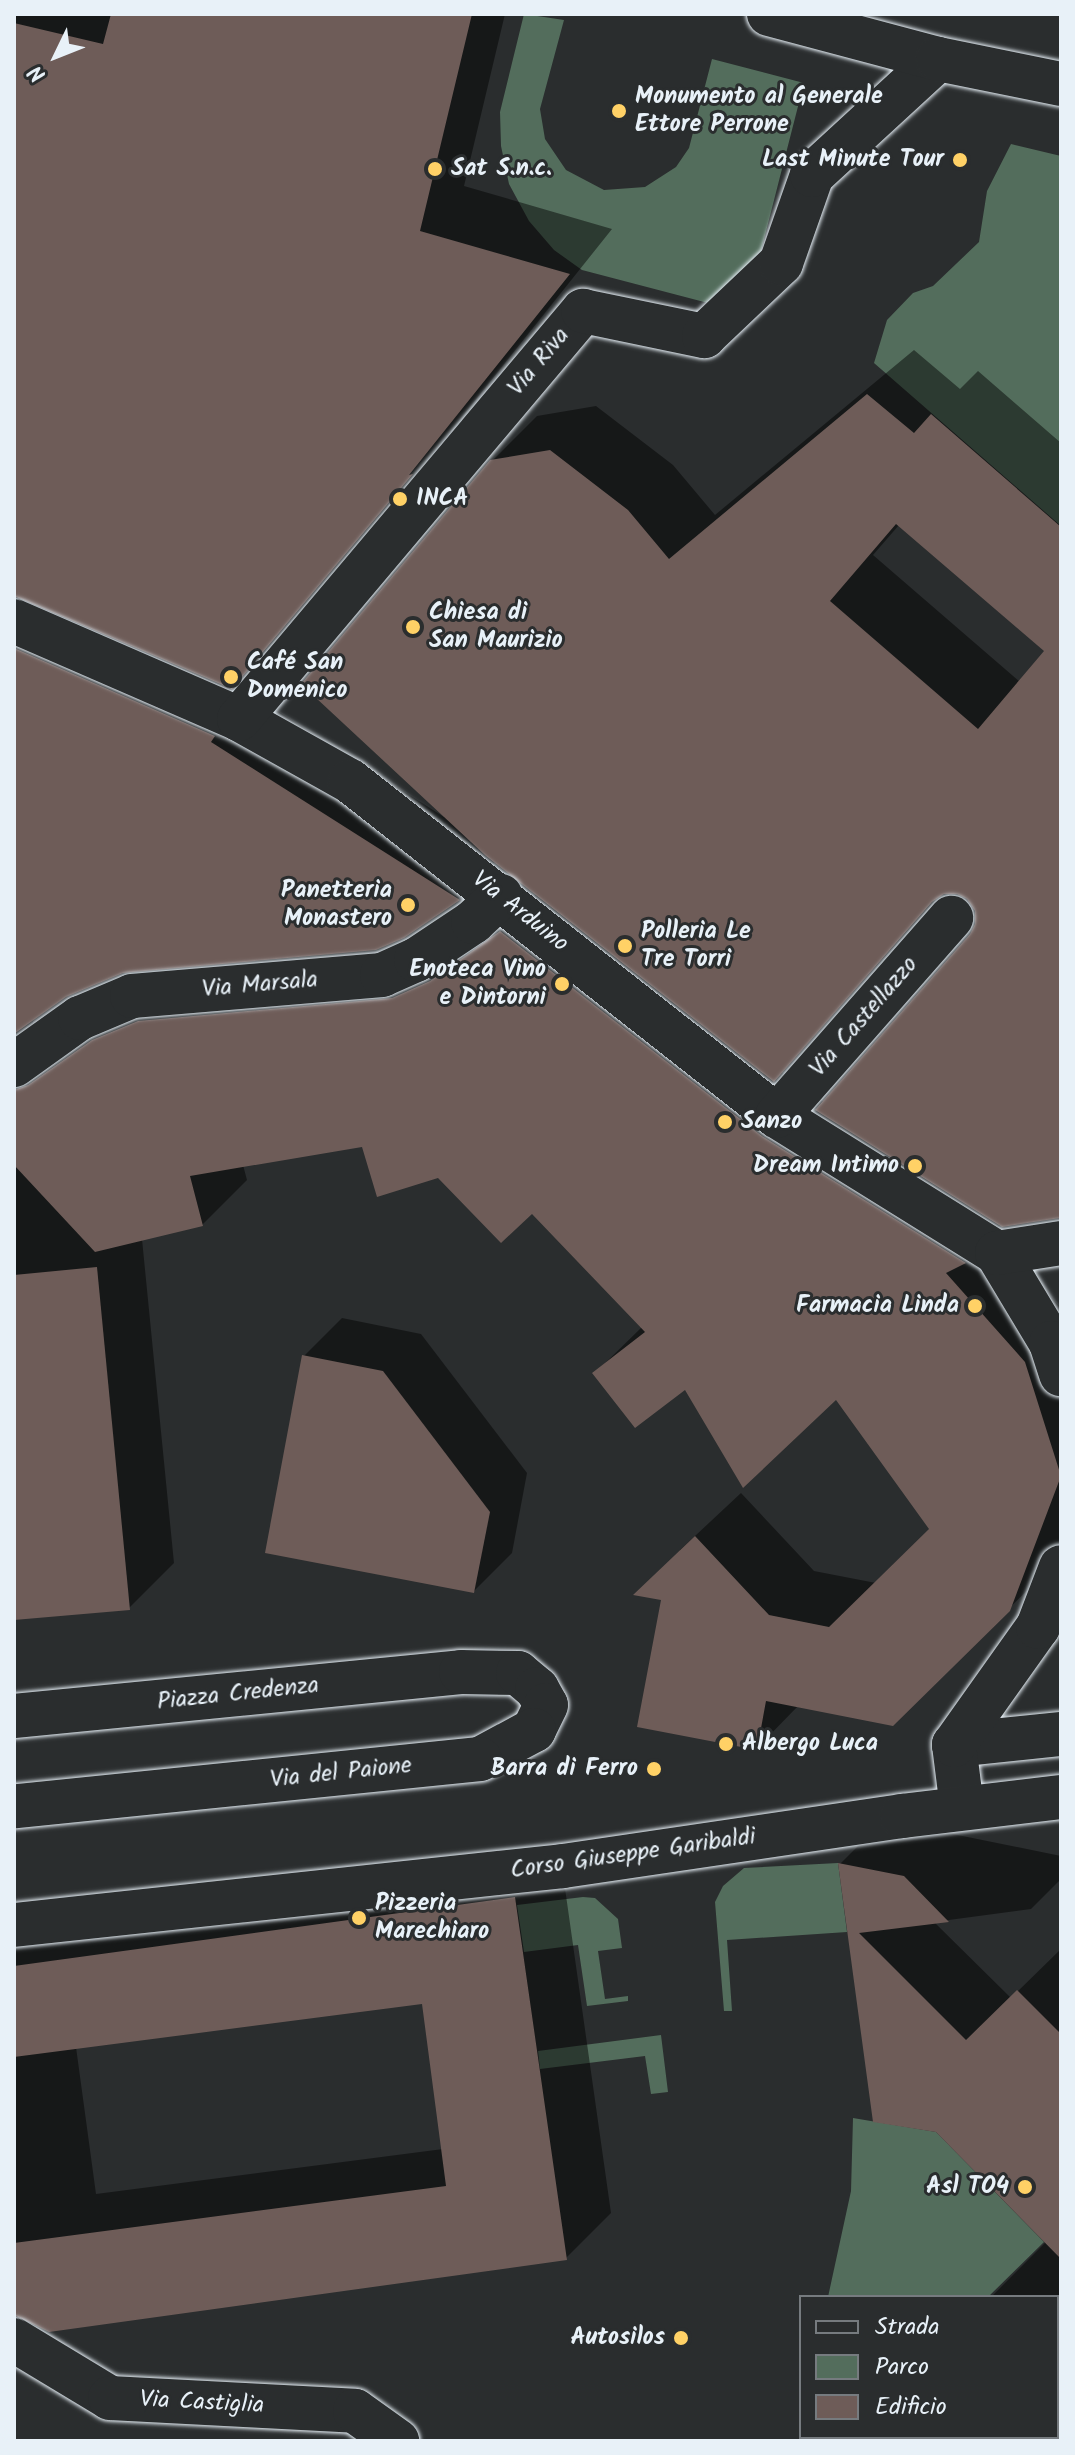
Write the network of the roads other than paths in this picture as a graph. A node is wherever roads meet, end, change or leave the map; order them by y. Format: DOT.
graph roads {
  1 [pos="769,14"];
  2 [pos="938,59"];
  3 [pos="1061,84"];
  4 [pos="14,621"];
  5 [pos="239,719"];
  6 [pos="501,896"];
  7 [pos="951,918"];
  8 [pos="14,1065"];
  9 [pos="777,1116"];
  10 [pos="1061,1243"];
  11 [pos="997,1253"];
  12 [pos="1061,1374"];
  13 [pos="1061,1567"];
  14 [pos="461,1672"];
  15 [pos="14,1716"];
  16 [pos="1061,1734"];
  17 [pos="954,1745"];
  18 [pos="1061,1797"];
  19 [pos="14,1806"];
  20 [pos="962,1808"];
  21 [pos="14,1925"];
  22 [pos="14,2340"];
  23 [pos="397,2441"];
  1 -- 2 [label="street"];
  2 -- 3 [label="street"];
  2 -- 5 [label="street, Via Riva"];
  4 -- 5 [label="street, Via Arduino"];
  5 -- 6 [label="street, Via Arduino"];
  6 -- 8 [label="street, Via Marsala"];
  6 -- 9 [label="street, Via Arduino"];
  7 -- 9 [label="street, Via Castellazzo"];
  9 -- 11 [label="street, Via Arduino"];
  10 -- 11 [label="street"];
  11 -- 12 [label="street"];
  13 -- 17 [label="street"];
  14 -- 15 [label="street, Piazza Credenza"];
  14 -- 19 [label="street, Via del Paione"];
  16 -- 17 [label="street"];
  17 -- 20 [label="street"];
  18 -- 20 [label="street, Corso Giuseppe Garibaldi"];
  20 -- 21 [label="street, Corso Giuseppe Garibaldi"];
  22 -- 23 [label="street, Via Castiglia"];
}
